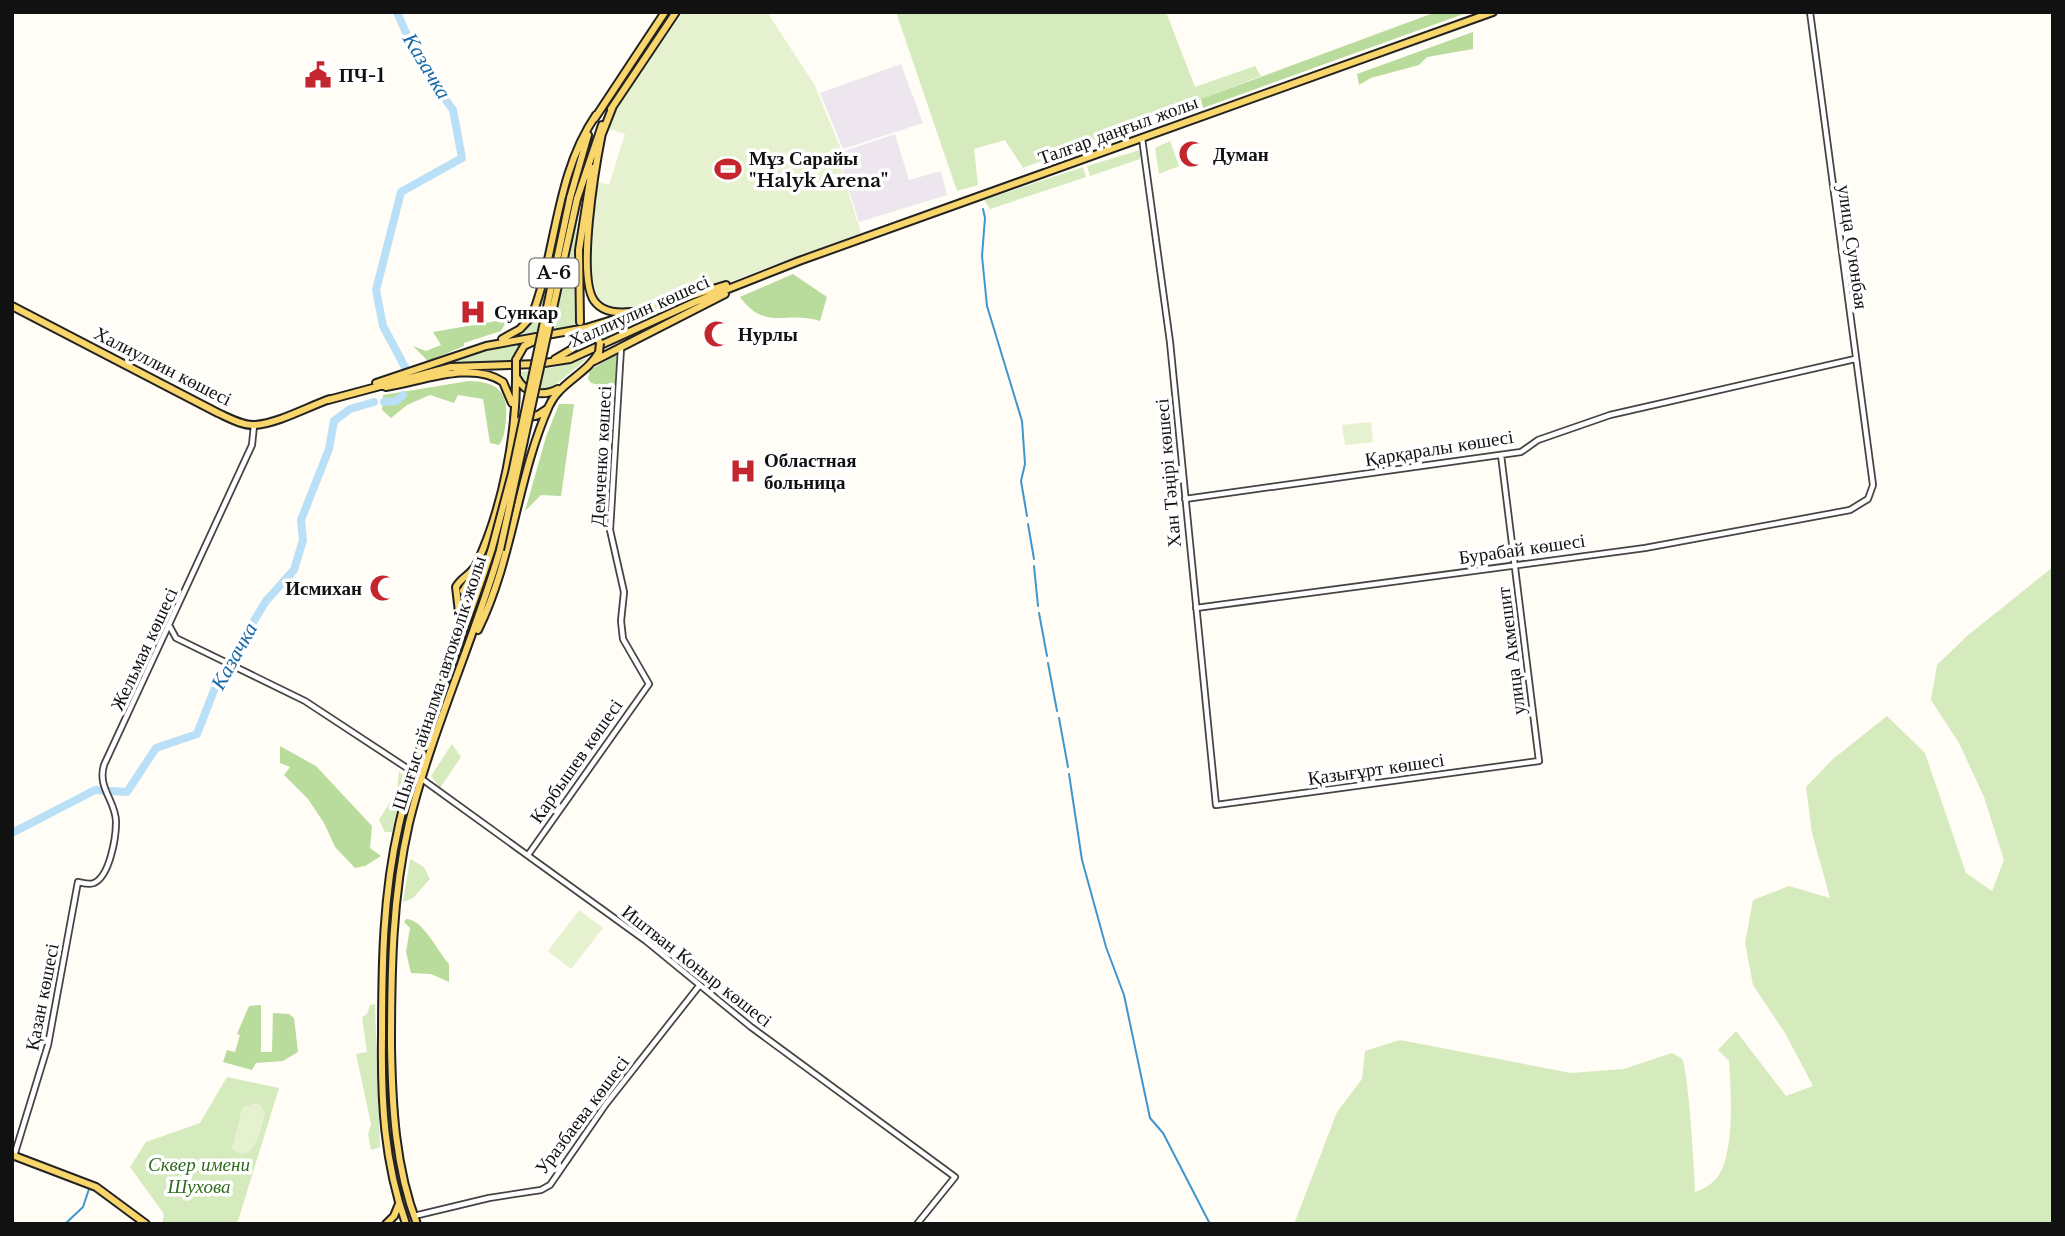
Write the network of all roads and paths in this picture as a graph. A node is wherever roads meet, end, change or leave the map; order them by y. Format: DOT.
graph roads {
  1 [pos="666,12"];
  2 [pos="676,12"];
  3 [pos="1493,12"];
  4 [pos="1810,12"];
  5 [pos="613,106"];
  6 [pos="596,116"];
  7 [pos="602,133"];
  8 [pos="1142,138"];
  9 [pos="574,199"];
  10 [pos="754,277"];
  11 [pos="12,306"];
  12 [pos="657,306"];
  13 [pos="583,325"];
  14 [pos="576,333"];
  15 [pos="554,334"];
  16 [pos="486,346"];
  17 [pos="621,347"];
  18 [pos="1855,359"];
  19 [pos="519,363"];
  20 [pos="590,364"];
  21 [pos="516,374"];
  22 [pos="563,386"];
  23 [pos="362,391"];
  24 [pos="328,400"];
  25 [pos="550,404"];
  26 [pos="513,415"];
  27 [pos="254,425"];
  28 [pos="1501,455"];
  29 [pos="1185,499"];
  30 [pos="1850,510"];
  31 [pos="496,549"];
  32 [pos="1515,565"];
  33 [pos="481,582"];
  34 [pos="1196,608"];
  35 [pos="169,627"];
  36 [pos="467,650"];
  37 [pos="447,676"];
  38 [pos="649,684"];
  39 [pos="1539,761"];
  40 [pos="413,772"];
  41 [pos="421,778"];
  42 [pos="1216,805"];
  43 [pos="528,855"];
  44 [pos="78,882"];
  45 [pos="699,986"];
  46 [pos="13,1155"];
  47 [pos="399,1204"];
  48 [pos="414,1216"];
  49 [pos="144,1223"];
  50 [pos="386,1224"];
  51 [pos="406,1224"];
  52 [pos="417,1224"];
  53 [pos="917,1224"];
  1 -- 6 [label="main road, A-6"];
  2 -- 5 [label="main road, A-6"];
  3 -- 8 [label="main road, Талғар даңғыл жолы"];
  4 -- 18 [label="street, улица Суюнбая"];
  5 -- 7 [label="main road"];
  5 -- 9 [label="main road, A-6"];
  6 -- 9 [label="main road, A-6"];
  6 -- 16 [label="main road"];
  7 -- 12 [label="main road"];
  7 -- 13 [label="main road"];
  8 -- 10 [label="main road, Талғар даңғыл жолы"];
  8 -- 29 [label="street, Хан Тәңірі көшесі"];
  9 -- 31 [label="main road, Шығыс айналма автокөлік жолы / A-6, bridge"];
  10 -- 12 [label="main road, Халлиулин көшесі"];
  10 -- 17 [label="main road, Халлиулин көшесі"];
  10 -- 19 [label="main road, Халлиулин көшесі"];
  11 -- 27 [label="main road, Халиуллин көшесі"];
  12 -- 13 [label="main road, Халлиулин көшесі"];
  13 -- 14 [label="main road, Халлиулин көшесі"];
  14 -- 15 [label="main road, Халлиулин көшесі"];
  14 -- 19 [label="main road"];
  14 -- 20 [label="main road, bridge"];
  15 -- 16 [label="main road, Халлиулин көшесі"];
  15 -- 19 [label="main road"];
  16 -- 24 [label="main road, Халлиулин көшесі"];
  17 -- 20 [label="main road, Халлиулин көшесі"];
  17 -- 38 [label="street, Демченко көшесі"];
  18 -- 28 [label="street, Қарқаралы көшесі"];
  18 -- 30 [label="street, улица Суюнбая"];
  19 -- 21 [label="main road, bridge"];
  19 -- 23 [label="main road, Халлиулин көшесі"];
  20 -- 22 [label="main road"];
  21 -- 22 [label="main road"];
  21 -- 26 [label="main road"];
  22 -- 25 [label="main road"];
  23 -- 24 [label="main road, Халлиулин көшесі"];
  23 -- 26 [label="main road"];
  24 -- 27 [label="main road"];
  25 -- 33 [label="main road"];
  25 -- 36 [label="main road"];
  26 -- 37 [label="main road"];
  27 -- 35 [label="street, Жельмая көшесі"];
  28 -- 29 [label="street, Қарқаралы көшесі"];
  28 -- 32 [label="street, улица Акмешит"];
  29 -- 34 [label="street, Хан Тәңірі көшесі"];
  30 -- 32 [label="street, Бурабай көшесі"];
  31 -- 33 [label="main road, Шығыс айналма автокөлік жолы"];
  31 -- 36 [label="main road, Шығыс айналма автокөлік жолы"];
  32 -- 34 [label="street, Бурабай көшесі"];
  32 -- 39 [label="street, улица Акмешит"];
  33 -- 37 [label="main road, Шығыс айналма автокөлік жолы"];
  34 -- 42 [label="street, Хан Тәңірі көшесі"];
  35 -- 40 [label="street"];
  35 -- 44 [label="street, Жельмая көшесі"];
  36 -- 41 [label="main road, Шығыс айналма автокөлік жолы"];
  37 -- 40 [label="main road, Шығыс айналма автокөлік жолы"];
  38 -- 43 [label="street, Карбышев көшесі"];
  39 -- 42 [label="street, Қазығұрт көшесі"];
  40 -- 47 [label="main road, Шығыс айналма автокөлік жолы"];
  41 -- 43 [label="street, Иштван Коныр көшесі"];
  41 -- 48 [label="main road, Шығыс айналма автокөлік жолы"];
  43 -- 45 [label="street, Иштван Коныр көшесі"];
  44 -- 46 [label="street, Қазан көшесі"];
  45 -- 48 [label="street, Уразбаева көшесі"];
  45 -- 53 [label="street, Иштван Коныр көшесі"];
  46 -- 49 [label="main road"];
  47 -- 50 [label="main road"];
  47 -- 51 [label="main road, Шығыс айналма автокөлік жолы"];
  48 -- 52 [label="main road, Шығыс айналма автокөлік жолы"];
}
